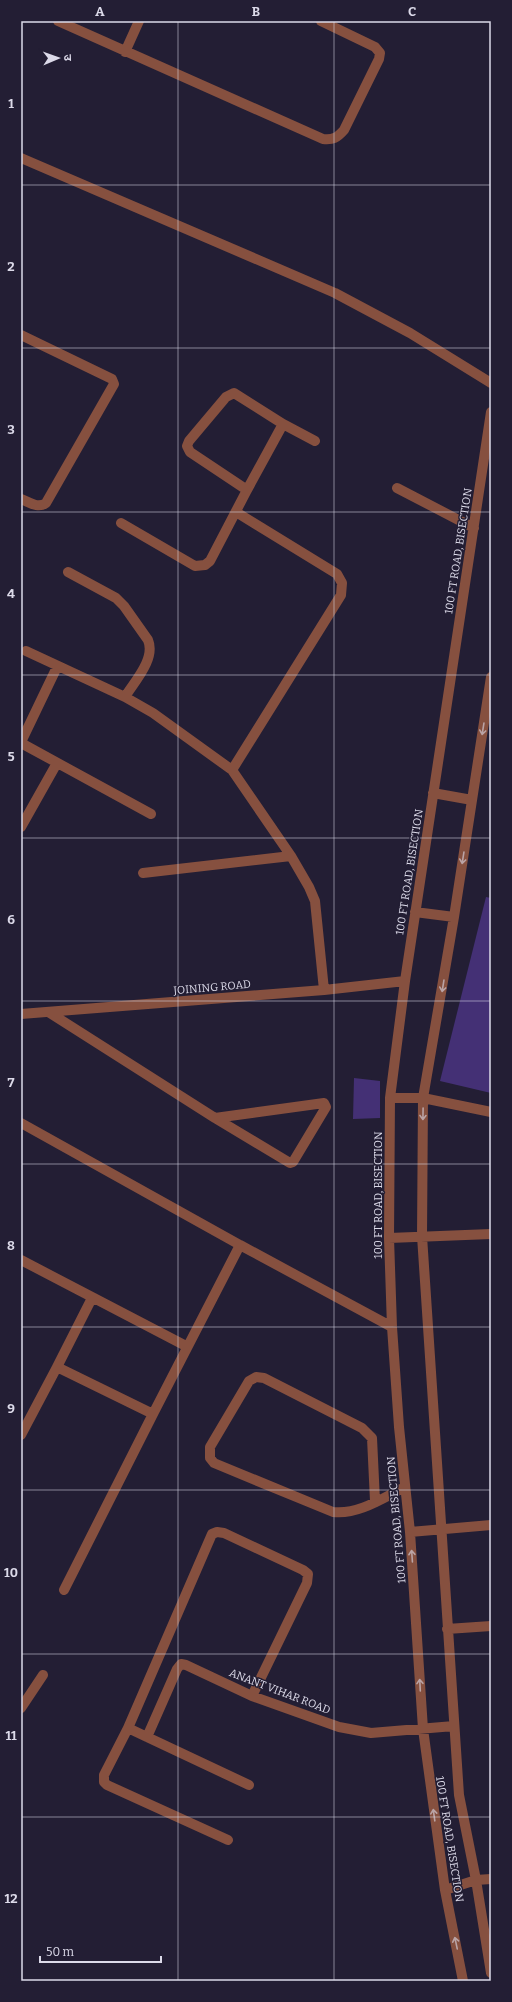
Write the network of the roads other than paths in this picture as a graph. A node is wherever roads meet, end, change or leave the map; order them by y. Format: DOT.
graph roads {
  1 [pos="58,21"];
  2 [pos="139,21"];
  3 [pos="321,21"];
  4 [pos="125,52"];
  5 [pos="21,158"];
  6 [pos="21,335"];
  7 [pos="491,383"];
  8 [pos="491,412"];
  9 [pos="283,424"];
  10 [pos="315,441"];
  11 [pos="397,488"];
  12 [pos="247,490"];
  13 [pos="21,499"];
  14 [pos="236,512"];
  15 [pos="120,523"];
  16 [pos="474,528"];
  17 [pos="68,572"];
  18 [pos="26,651"];
  19 [pos="57,667"];
  20 [pos="491,677"];
  21 [pos="125,698"];
  22 [pos="21,742"];
  23 [pos="57,763"];
  24 [pos="232,770"];
  25 [pos="433,793"];
  26 [pos="472,800"];
  27 [pos="151,814"];
  28 [pos="21,827"];
  29 [pos="291,856"];
  30 [pos="143,873"];
  31 [pos="415,912"];
  32 [pos="454,917"];
  33 [pos="405,981"];
  34 [pos="324,990"];
  35 [pos="50,1013"];
  36 [pos="21,1014"];
  37 [pos="390,1098"];
  38 [pos="423,1098"];
  39 [pos="491,1112"];
  40 [pos="215,1118"];
  41 [pos="21,1123"];
  42 [pos="491,1234"];
  43 [pos="422,1236"];
  44 [pos="389,1238"];
  45 [pos="240,1245"];
  46 [pos="21,1260"];
  47 [pos="92,1298"];
  48 [pos="392,1327"];
  49 [pos="186,1346"];
  50 [pos="57,1367"];
  51 [pos="153,1414"];
  52 [pos="21,1435"];
  53 [pos="405,1487"];
  54 [pos="375,1501"];
  55 [pos="491,1525"];
  56 [pos="442,1530"];
  57 [pos="410,1532"];
  58 [pos="64,1590"];
  59 [pos="491,1626"];
  60 [pos="447,1629"];
  61 [pos="43,1675"];
  62 [pos="252,1696"];
  63 [pos="21,1708"];
  64 [pos="454,1726"];
  65 [pos="128,1728"];
  66 [pos="423,1729"];
  67 [pos="147,1737"];
  68 [pos="249,1785"];
  69 [pos="228,1840"];
  70 [pos="491,1879"];
  71 [pos="476,1880"];
  72 [pos="445,1890"];
  73 [pos="491,1973"];
  74 [pos="463,1981"];
  1 -- 4 [label="street"];
  2 -- 4 [label="street"];
  3 -- 4 [label="street"];
  5 -- 7 [label="street"];
  6 -- 13 [label="street"];
  8 -- 16 [label="street, 100 FT ROAD, BISECTION"];
  9 -- 10 [label="street"];
  9 -- 12 [label="street"];
  9 -- 12 [label="street"];
  11 -- 16 [label="street"];
  12 -- 14 [label="street"];
  14 -- 15 [label="street"];
  14 -- 24 [label="street"];
  16 -- 25 [label="street, 100 FT ROAD, BISECTION"];
  17 -- 21 [label="street"];
  18 -- 19 [label="street"];
  19 -- 21 [label="street"];
  19 -- 22 [label="street"];
  20 -- 26 [label="street, 100 FT ROAD, BISECTION, one-way"];
  21 -- 24 [label="street"];
  22 -- 23 [label="street"];
  23 -- 27 [label="street"];
  23 -- 28 [label="street"];
  24 -- 29 [label="street"];
  25 -- 26 [label="street"];
  25 -- 31 [label="street, 100 FT ROAD, BISECTION"];
  26 -- 32 [label="street, 100 FT ROAD, BISECTION, one-way"];
  29 -- 30 [label="street"];
  29 -- 34 [label="street"];
  31 -- 32 [label="street"];
  31 -- 33 [label="street, 100 FT ROAD, BISECTION"];
  32 -- 38 [label="street, 100 FT ROAD, BISECTION, one-way"];
  33 -- 34 [label="street, JOINING ROAD"];
  33 -- 37 [label="street, 100 FT ROAD, BISECTION"];
  34 -- 35 [label="street, JOINING ROAD"];
  35 -- 36 [label="street, JOINING ROAD"];
  35 -- 40 [label="street"];
  37 -- 38 [label="street"];
  37 -- 44 [label="street, 100 FT ROAD, BISECTION"];
  38 -- 39 [label="street"];
  38 -- 43 [label="street, 100 FT ROAD, BISECTION, one-way"];
  40 -- 40 [label="street"];
  41 -- 45 [label="street"];
  42 -- 43 [label="street"];
  43 -- 44 [label="street"];
  43 -- 56 [label="street, 100 FT ROAD, BISECTION"];
  44 -- 48 [label="street, 100 FT ROAD, BISECTION"];
  45 -- 48 [label="street"];
  45 -- 49 [label="street"];
  46 -- 47 [label="street"];
  47 -- 49 [label="street"];
  47 -- 50 [label="street"];
  48 -- 53 [label="street, 100 FT ROAD, BISECTION"];
  49 -- 51 [label="street"];
  50 -- 51 [label="street"];
  50 -- 52 [label="street"];
  51 -- 58 [label="street"];
  53 -- 54 [label="street"];
  53 -- 57 [label="street, 100 FT ROAD, BISECTION"];
  54 -- 54 [label="street"];
  55 -- 56 [label="street"];
  56 -- 57 [label="street"];
  56 -- 60 [label="street, 100 FT ROAD, BISECTION"];
  66 -- 57 [label="street, 100 FT ROAD, BISECTION, one-way"];
  59 -- 60 [label="street"];
  60 -- 64 [label="street, 100 FT ROAD, BISECTION"];
  61 -- 63 [label="street"];
  62 -- 65 [label="street"];
  62 -- 66 [label="street, ANANT VIHAR ROAD"];
  62 -- 67 [label="street, ANANT VIHAR ROAD"];
  64 -- 66 [label="street, ANANT VIHAR ROAD"];
  64 -- 71 [label="street, 100 FT ROAD, BISECTION"];
  65 -- 67 [label="street"];
  65 -- 69 [label="street"];
  72 -- 66 [label="street, 100 FT ROAD, BISECTION, one-way"];
  67 -- 68 [label="street"];
  70 -- 71 [label="street"];
  71 -- 72 [label="street"];
  71 -- 73 [label="street, 100 FT ROAD, BISECTION"];
  74 -- 72 [label="street, 100 FT ROAD, BISECTION, one-way"];
}
